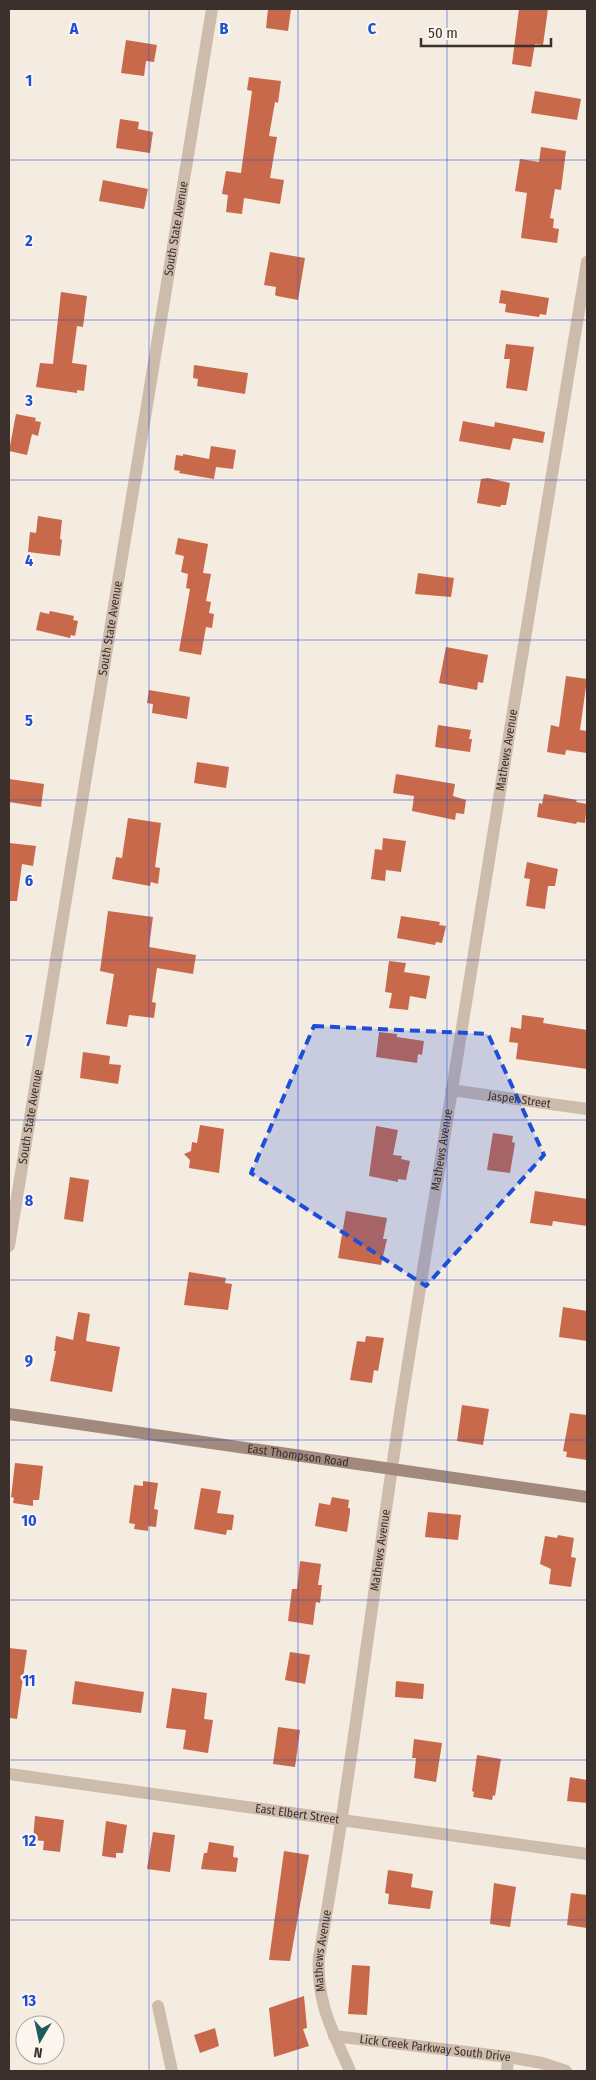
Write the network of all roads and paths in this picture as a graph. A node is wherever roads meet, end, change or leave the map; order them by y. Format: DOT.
graph roads {
  1 [pos="212,9"];
  2 [pos="587,262"];
  3 [pos="451,1090"];
  4 [pos="587,1109"];
  5 [pos="9,1246"];
  6 [pos="9,1414"];
  7 [pos="392,1469"];
  8 [pos="587,1497"];
  9 [pos="9,1774"];
  10 [pos="342,1819"];
  11 [pos="587,1854"];
  12 [pos="158,2006"];
  13 [pos="334,2036"];
  14 [pos="508,2057"];
  15 [pos="172,2071"];
  16 [pos="350,2071"];
  17 [pos="507,2071"];
  18 [pos="566,2071"];
  1 -- 5 [label="street, South State Avenue"];
  2 -- 3 [label="street, Mathews Avenue"];
  3 -- 4 [label="street, Jasper Street"];
  3 -- 7 [label="street, Mathews Avenue"];
  6 -- 7 [label="main road, East Thompson Road"];
  7 -- 8 [label="main road, East Thompson Road"];
  7 -- 10 [label="street, Mathews Avenue"];
  9 -- 10 [label="street, East Elbert Street"];
  10 -- 11 [label="street, East Elbert Street"];
  10 -- 13 [label="street, Mathews Avenue"];
  12 -- 15 [label="street"];
  13 -- 14 [label="street, Lick Creek Parkway South Drive"];
  13 -- 16 [label="street, Mathews Avenue"];
  14 -- 17 [label="street"];
  14 -- 18 [label="street, Lick Creek Parkway South Drive"];
}
